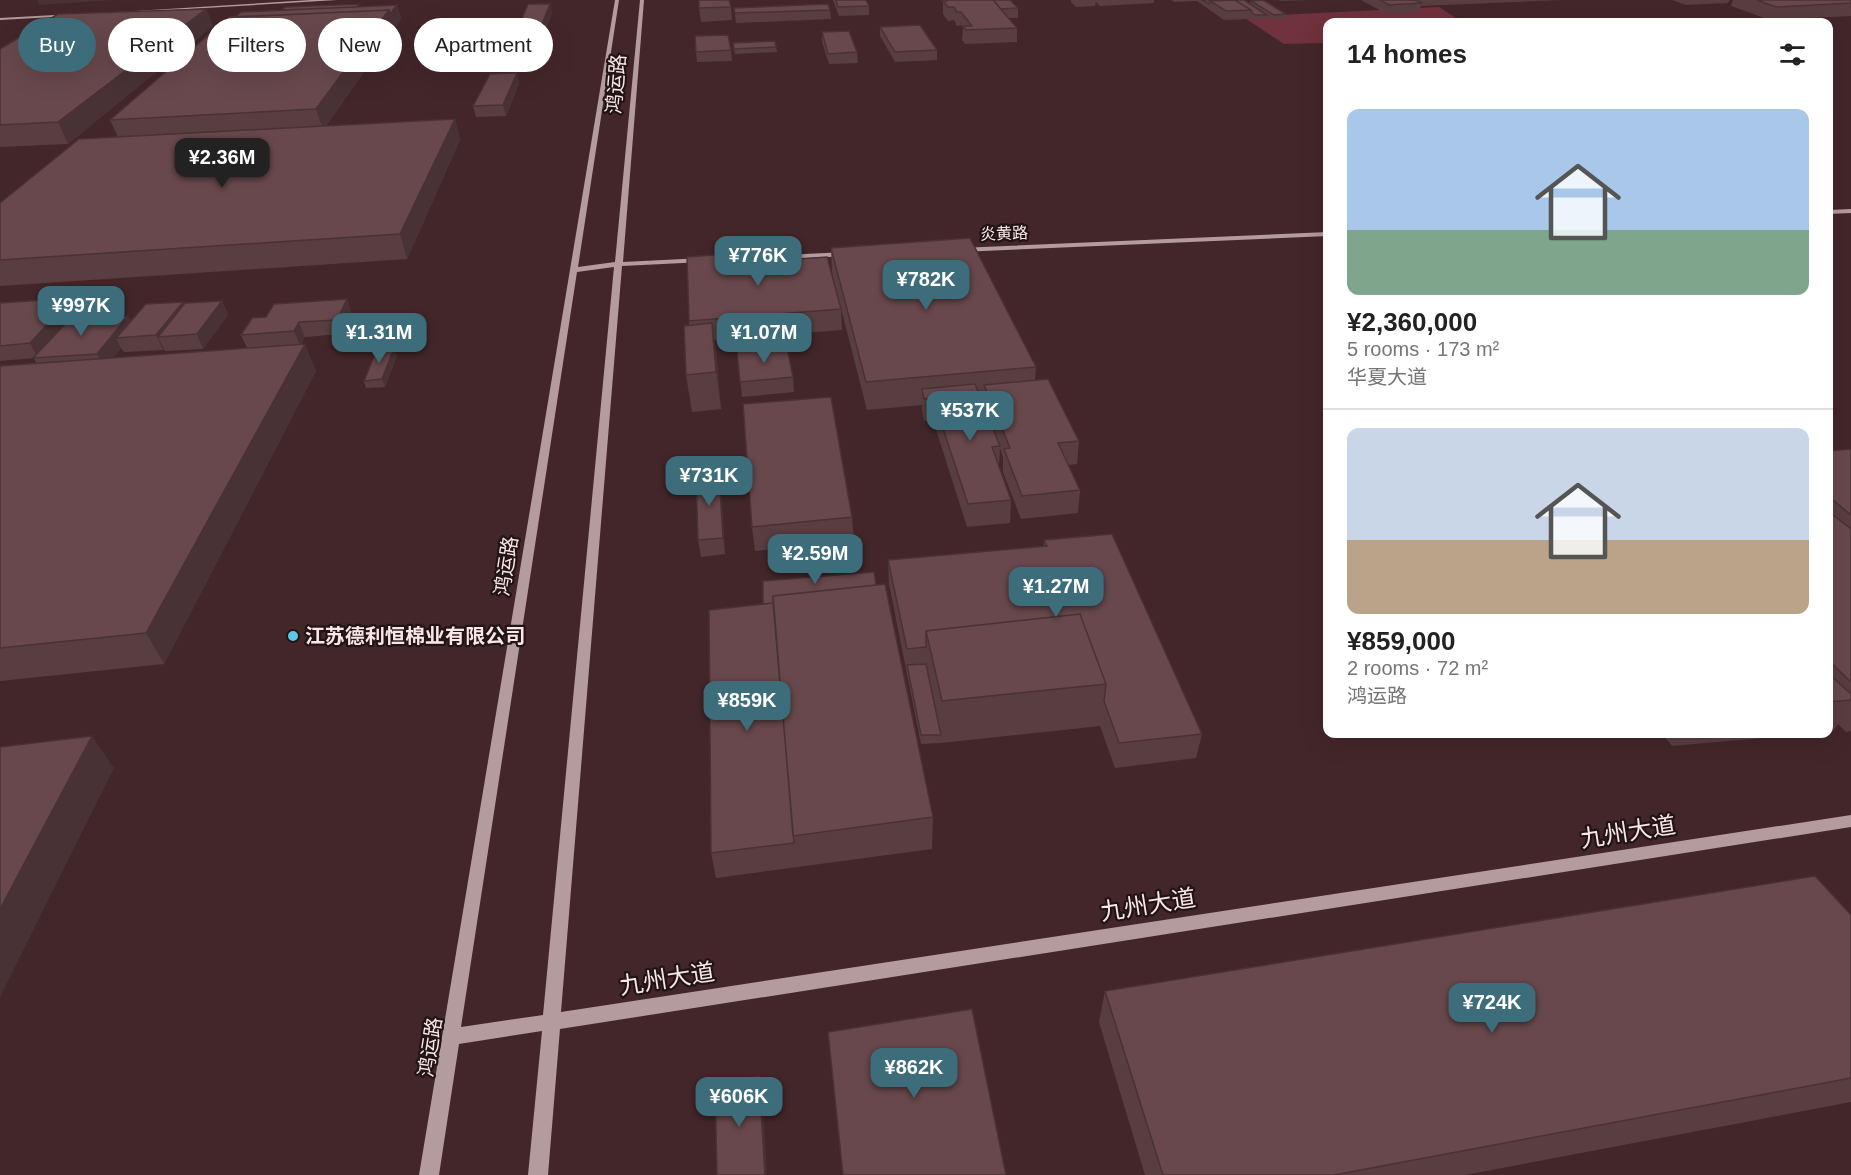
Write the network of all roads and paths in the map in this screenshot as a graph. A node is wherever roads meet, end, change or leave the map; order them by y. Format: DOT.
graph roads {
  1 [pos="335,0"];
  2 [pos="617,0"];
  3 [pos="642,0"];
  4 [pos="111,13"];
  5 [pos="77,15"];
  6 [pos="0,19"];
  7 [pos="1851,211"];
  8 [pos="1833,212"];
  9 [pos="1323,234"];
  10 [pos="951,250"];
  11 [pos="859,254"];
  12 [pos="733,259"];
  13 [pos="710,260"];
  14 [pos="620,264"];
  15 [pos="575,270"];
  16 [pos="1851,822"];
  17 [pos="552,1022"];
  18 [pos="452,1037"];
  19 [pos="429,1175"];
  20 [pos="538,1175"];
  1 -- 4 [label="street"];
  2 -- 15 [label="street, 鸿运路"];
  3 -- 14 [label="street, 鸿运路"];
  5 -- 6 [label="street"];
  7 -- 8 [label="street"];
  9 -- 10 [label="street, 炎黄路"];
  11 -- 12 [label="street"];
  13 -- 14 [label="street"];
  14 -- 15 [label="street"];
  14 -- 17 [label="street, 鸿运路"];
  15 -- 18 [label="street, 鸿运路"];
  16 -- 17 [label="street, 九州大道"];
  17 -- 18 [label="street, 九州大道"];
  17 -- 20 [label="street, 鸿运路"];
  18 -- 19 [label="street, 鸿运路"];
}
